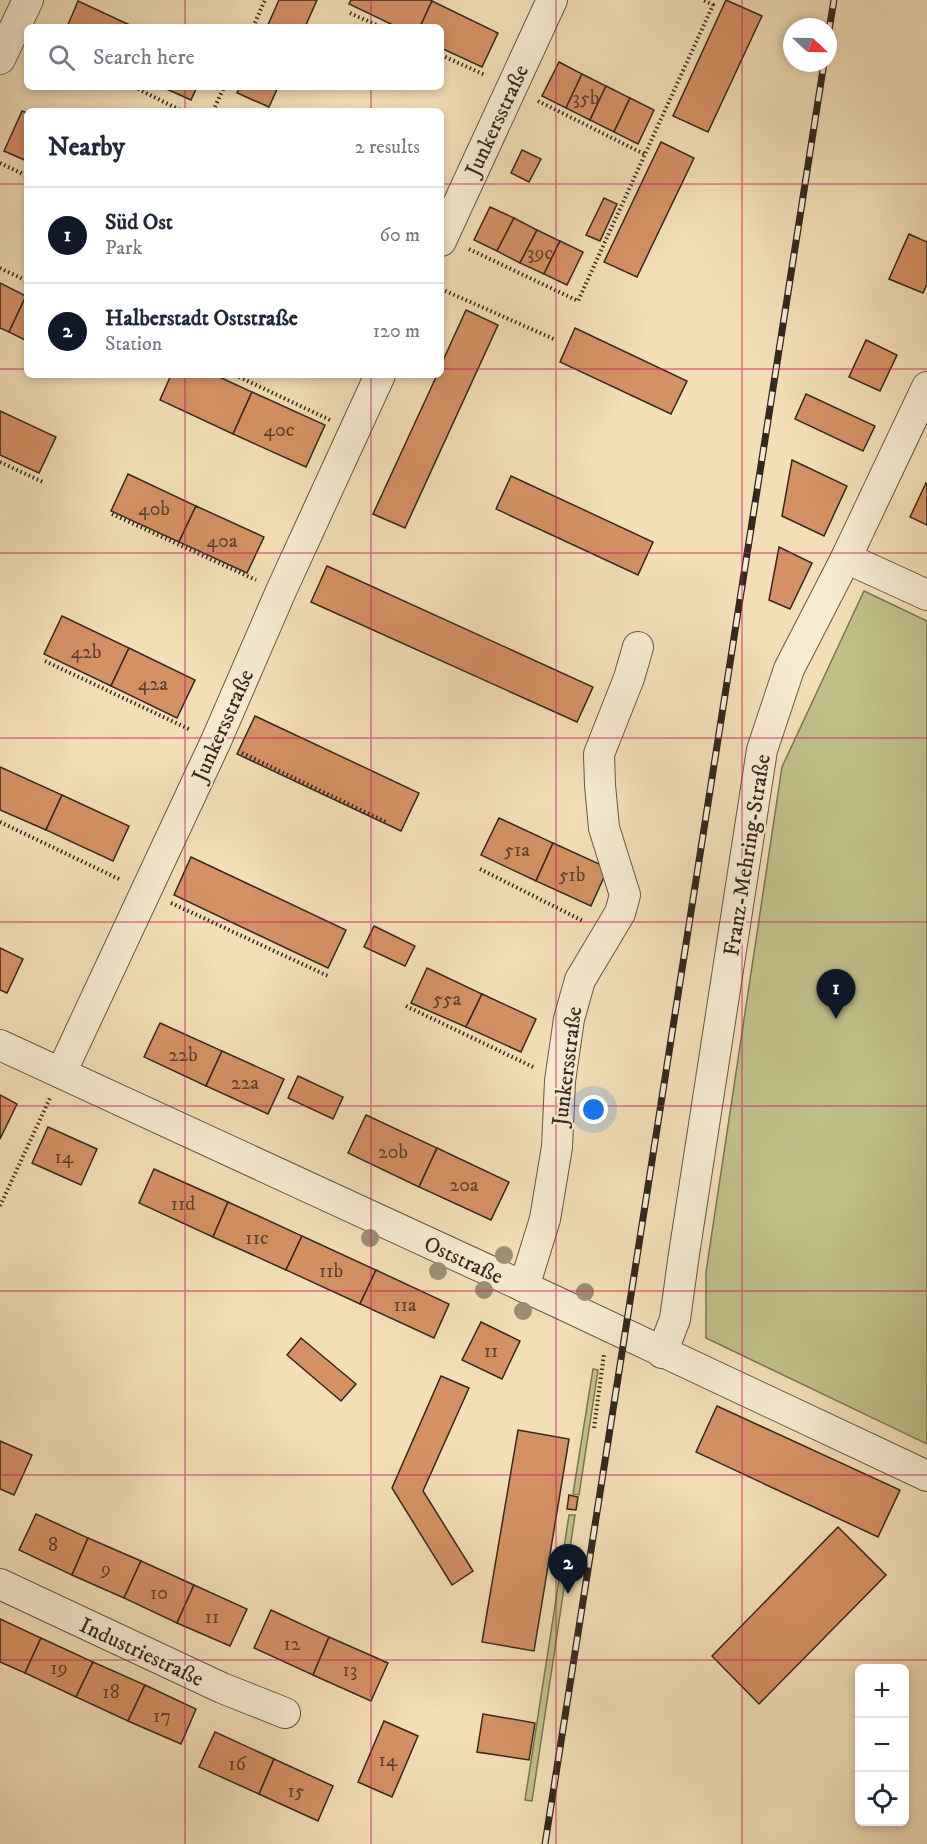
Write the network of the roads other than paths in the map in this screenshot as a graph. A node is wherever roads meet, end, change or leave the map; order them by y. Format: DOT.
graph roads {
  1 [pos="28,0"];
  2 [pos="552,0"];
  3 [pos="0,59"];
  4 [pos="444,235"];
  5 [pos="379,378"];
  6 [pos="927,387"];
  7 [pos="846,558"];
  8 [pos="927,595"];
  9 [pos="638,647"];
  10 [pos="0,1045"];
  11 [pos="61,1073"];
  12 [pos="524,1287"];
  13 [pos="662,1353"];
  14 [pos="927,1476"];
  15 [pos="0,1584"];
  16 [pos="285,1713"];
  1 -- 3 [label="street"];
  2 -- 4 [label="street, Junkersstraße"];
  5 -- 11 [label="street, Junkersstraße"];
  6 -- 7 [label="street, Franz-Mehring-Straße"];
  7 -- 8 [label="street"];
  7 -- 13 [label="street, Franz-Mehring-Straße"];
  9 -- 12 [label="street, Junkersstraße"];
  10 -- 11 [label="street, Oststraße"];
  11 -- 12 [label="street, Oststraße"];
  12 -- 13 [label="street, Oststraße"];
  13 -- 14 [label="street, Oststraße"];
  15 -- 16 [label="street, Industriestraße"];
}
